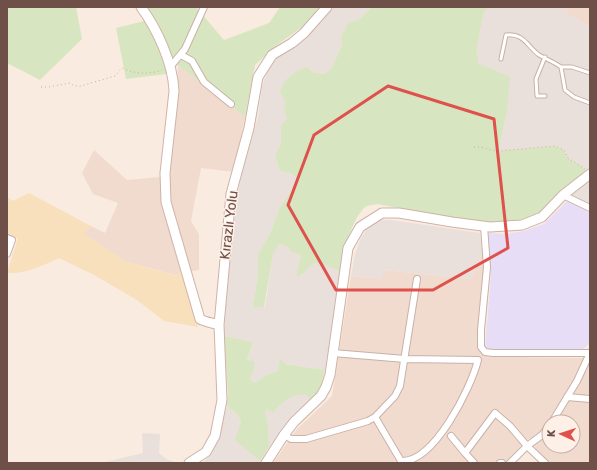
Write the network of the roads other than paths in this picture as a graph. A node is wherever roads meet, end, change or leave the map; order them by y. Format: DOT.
graph roads {
  1 [pos="140,7"];
  2 [pos="204,7"];
  3 [pos="327,7"];
  4 [pos="181,55"];
  5 [pos="545,57"];
  6 [pos="501,59"];
  7 [pos="170,67"];
  8 [pos="561,67"];
  9 [pos="590,72"];
  10 [pos="545,96"];
  11 [pos="590,103"];
  12 [pos="231,104"];
  13 [pos="589,174"];
  14 [pos="563,195"];
  15 [pos="590,208"];
  16 [pos="484,226"];
  17 [pos="7,238"];
  18 [pos="7,254"];
  19 [pos="417,280"];
  20 [pos="219,324"];
  21 [pos="333,353"];
  22 [pos="590,353"];
  23 [pos="405,358"];
  24 [pos="567,397"];
  25 [pos="590,399"];
  26 [pos="557,414"];
  27 [pos="375,417"];
  28 [pos="284,434"];
  29 [pos="451,436"];
  30 [pos="541,436"];
  31 [pos="527,446"];
  32 [pos="465,453"];
  33 [pos="470,462"];
  34 [pos="189,463"];
  35 [pos="266,463"];
  36 [pos="510,463"];
  37 [pos="546,463"];
  1 -- 7 [label="street"];
  2 -- 4 [label="street"];
  3 -- 20 [label="street, Kırazlı Yolu"];
  4 -- 7 [label="street"];
  4 -- 12 [label="street"];
  5 -- 6 [label="lane"];
  5 -- 8 [label="lane"];
  5 -- 10 [label="lane"];
  7 -- 20 [label="street"];
  8 -- 9 [label="lane"];
  8 -- 11 [label="lane"];
  13 -- 14 [label="street"];
  14 -- 15 [label="street"];
  14 -- 16 [label="street"];
  16 -- 21 [label="street"];
  16 -- 22 [label="street"];
  17 -- 18 [label="street"];
  19 -- 23 [label="street"];
  20 -- 34 [label="street, Kırazlı Yolu"];
  21 -- 23 [label="street"];
  21 -- 28 [label="street"];
  22 -- 24 [label="street"];
  23 -- 27 [label="street"];
  23 -- 27 [label="street"];
  24 -- 25 [label="street"];
  24 -- 26 [label="street"];
  27 -- 28 [label="street"];
  28 -- 35 [label="street"];
  29 -- 32 [label="street"];
  30 -- 31 [label="street"];
  31 -- 32 [label="street"];
  31 -- 36 [label="street"];
  31 -- 37 [label="street"];
  32 -- 33 [label="street"];
}
